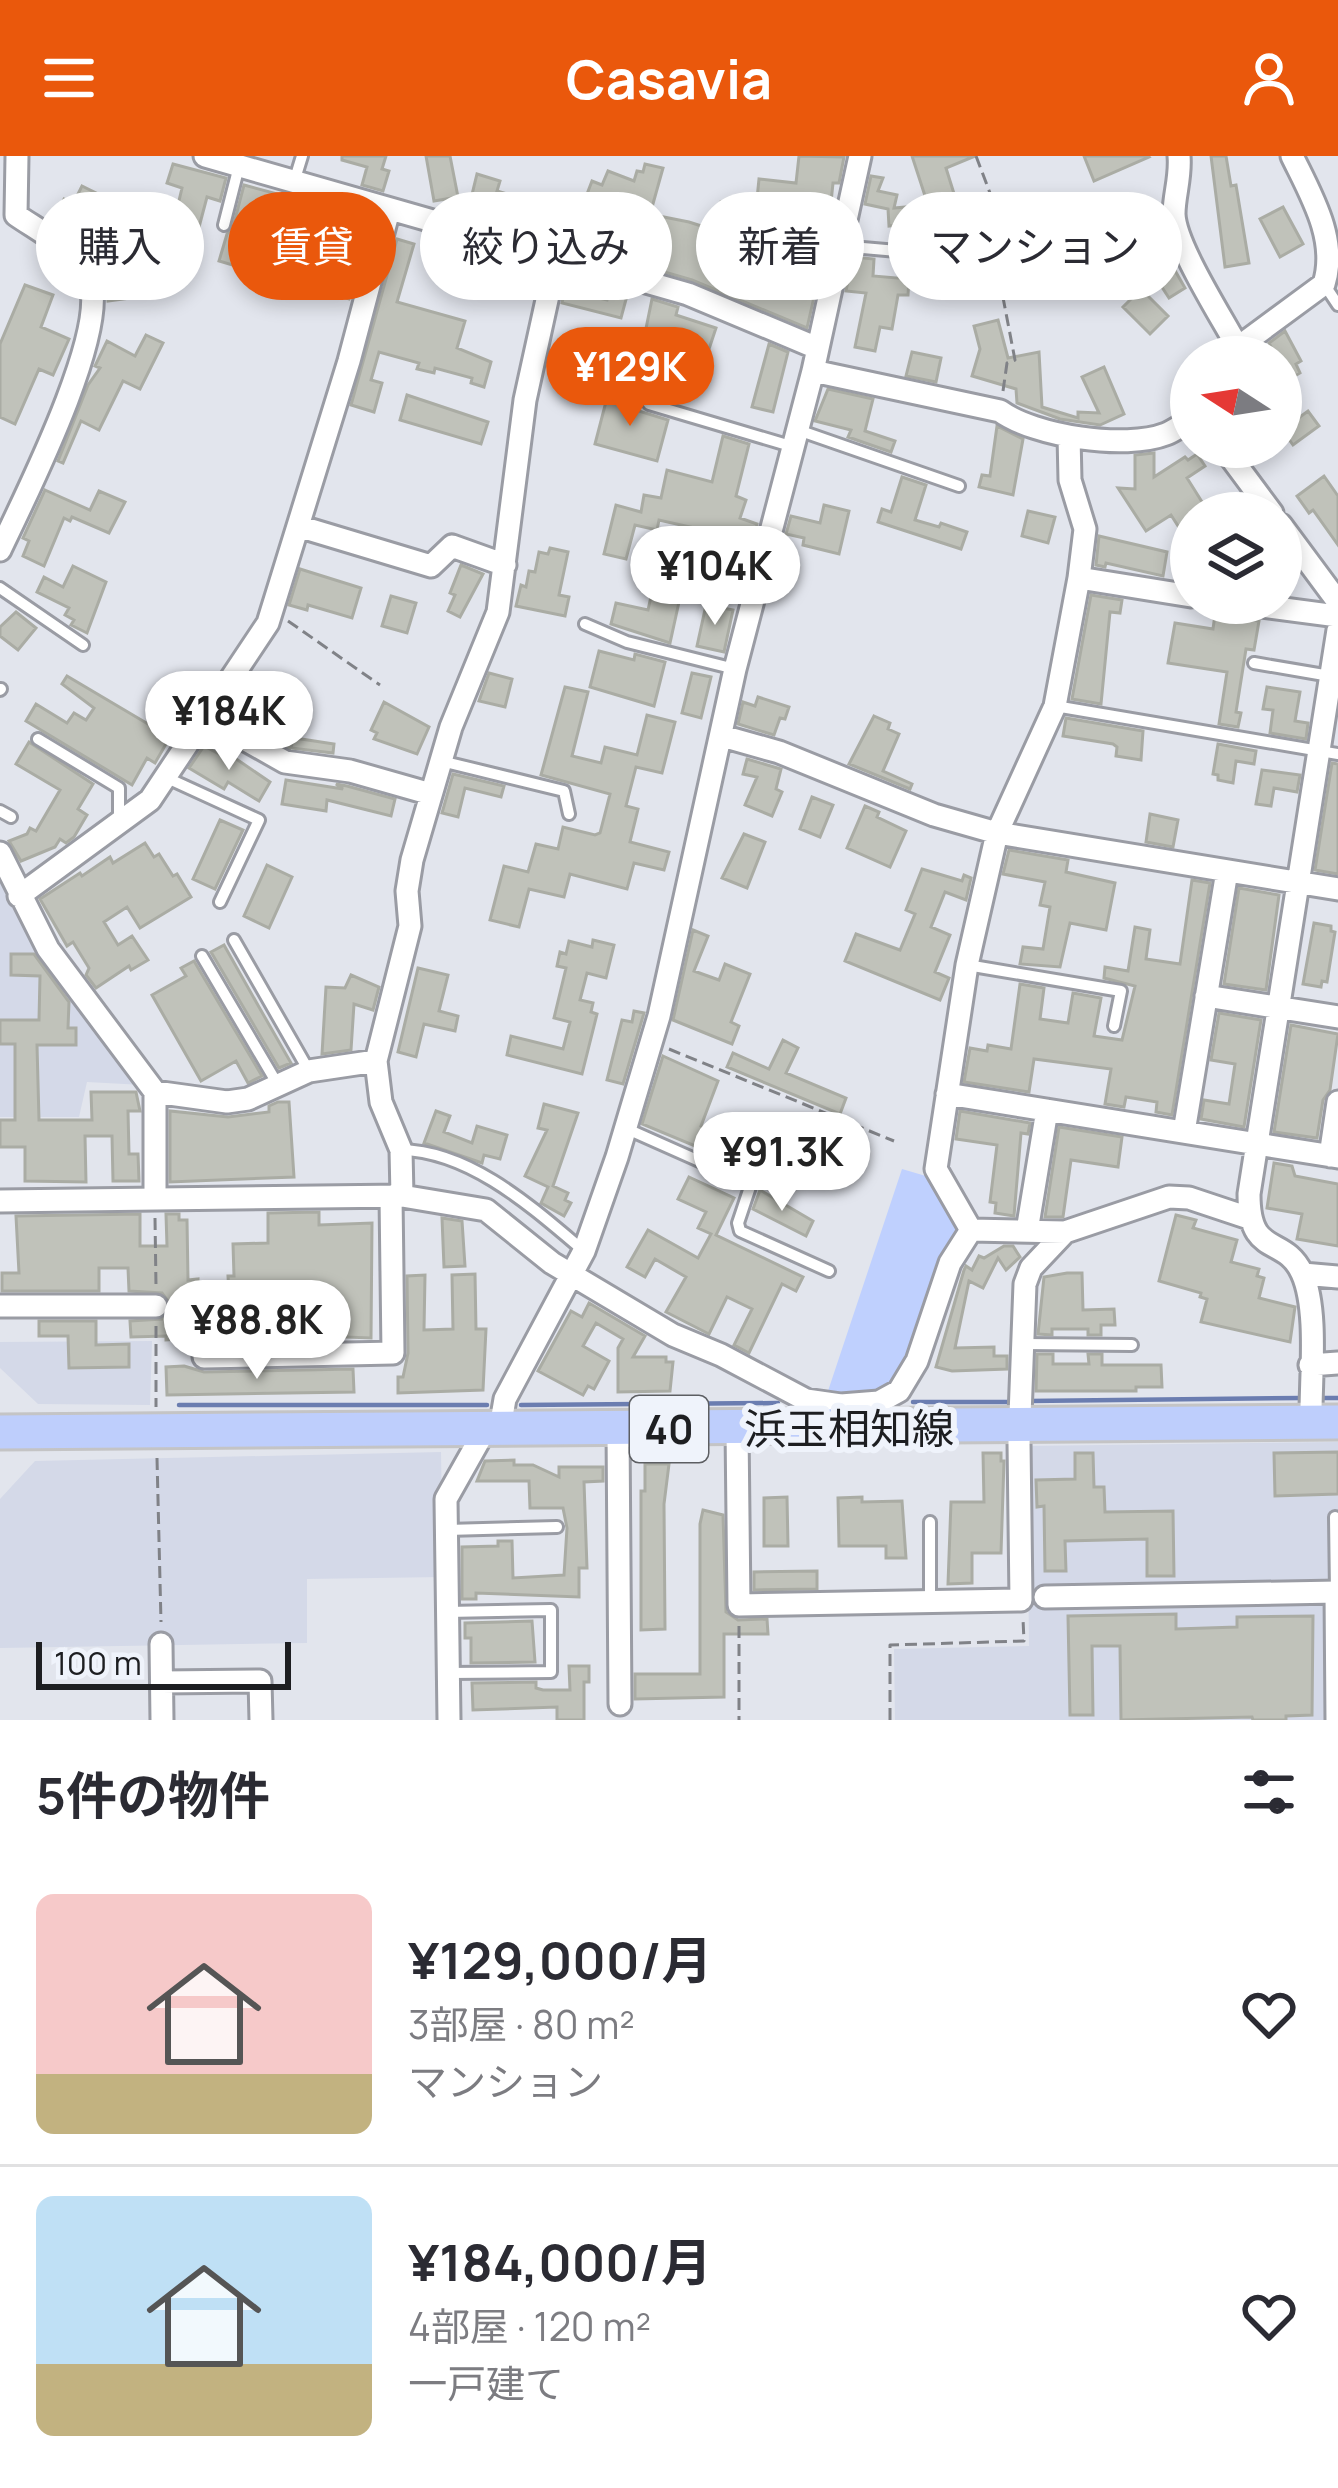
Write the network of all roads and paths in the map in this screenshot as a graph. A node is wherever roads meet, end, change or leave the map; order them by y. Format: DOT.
graph roads {
  1 [pos="17,156"];
  2 [pos="205,156"];
  3 [pos="302,156"];
  4 [pos="860,156"];
  5 [pos="976,156"];
  6 [pos="1179,156"];
  7 [pos="1292,156"];
  8 [pos="239,166"];
  9 [pos="294,182"];
  10 [pos="328,192"];
  11 [pos="852,192"];
  12 [pos="224,225"];
  13 [pos="1324,284"];
  14 [pos="672,290"];
  15 [pos="365,300"];
  16 [pos="545,300"];
  17 [pos="828,300"];
  18 [pos="1338,304"];
  19 [pos="1224,336"];
  20 [pos="1253,336"];
  21 [pos="815,360"];
  22 [pos="599,378"];
  23 [pos="1000,411"];
  24 [pos="1170,432"];
  25 [pos="1069,436"];
  26 [pos="796,438"];
  27 [pos="958,486"];
  28 [pos="298,526"];
  29 [pos="0,550"];
  30 [pos="1302,553"];
  31 [pos="506,565"];
  32 [pos="1079,578"];
  33 [pos="0,588"];
  34 [pos="1170,593"];
  35 [pos="1338,602"];
  36 [pos="272,609"];
  37 [pos="1302,611"];
  38 [pos="1338,616"];
  39 [pos="584,624"];
  40 [pos="1338,630"];
  41 [pos="82,645"];
  42 [pos="1254,663"];
  43 [pos="735,669"];
  44 [pos="1330,676"];
  45 [pos="380,685"];
  46 [pos="1055,706"];
  47 [pos="205,717"];
  48 [pos="722,736"];
  49 [pos="38,739"];
  50 [pos="1328,752"];
  51 [pos="441,761"];
  52 [pos="165,777"];
  53 [pos="431,794"];
  54 [pos="569,814"];
  55 [pos="119,822"];
  56 [pos="997,833"];
  57 [pos="0,853"];
  58 [pos="1227,871"];
  59 [pos="1296,882"];
  60 [pos="1338,889"];
  61 [pos="19,896"];
  62 [pos="220,902"];
  63 [pos="234,940"];
  64 [pos="202,956"];
  65 [pos="967,965"];
  66 [pos="1206,996"];
  67 [pos="1277,1008"];
  68 [pos="1338,1017"];
  69 [pos="1114,1026"];
  70 [pos="651,1042"];
  71 [pos="376,1061"];
  72 [pos="309,1071"];
  73 [pos="278,1085"];
  74 [pos="155,1092"];
  75 [pos="947,1094"];
  76 [pos="1338,1102"];
  77 [pos="1047,1110"];
  78 [pos="625,1128"];
  79 [pos="1184,1132"];
  80 [pos="894,1141"];
  81 [pos="1256,1144"];
  82 [pos="401,1150"];
  83 [pos="1334,1157"];
  84 [pos="397,1196"];
  85 [pos="155,1198"];
  86 [pos="0,1202"];
  87 [pos="1249,1218"];
  88 [pos="971,1230"];
  89 [pos="1027,1231"];
  90 [pos="1065,1232"];
  91 [pos="584,1251"];
  92 [pos="829,1271"];
  93 [pos="1303,1274"];
  94 [pos="573,1276"];
  95 [pos="1338,1277"];
  96 [pos="0,1306"];
  97 [pos="156,1306"];
  98 [pos="1024,1344"];
  99 [pos="1132,1345"];
  100 [pos="204,1357"];
  101 [pos="1338,1363"];
  102 [pos="1310,1365"];
  103 [pos="1324,1423"];
  104 [pos="1023,1427"];
  105 [pos="493,1428"];
  106 [pos="618,1429"];
  107 [pos="736,1430"];
  108 [pos="0,1432"];
  109 [pos="157,1434"];
  110 [pos="1335,1517"];
  111 [pos="930,1522"];
  112 [pos="557,1527"];
  113 [pos="447,1530"];
  114 [pos="1337,1592"];
  115 [pos="1033,1599"];
  116 [pos="930,1602"];
  117 [pos="739,1605"];
  118 [pos="447,1612"];
  119 [pos="161,1644"];
  120 [pos="448,1673"];
  121 [pos="162,1682"];
  122 [pos="620,1704"];
  123 [pos="162,1720"];
  124 [pos="261,1720"];
  125 [pos="448,1720"];
  126 [pos="739,1720"];
  127 [pos="890,1720"];
  128 [pos="1337,1720"];
  1 -- 29 [label="street"];
  2 -- 8 [label="street"];
  3 -- 9 [label="lane"];
  4 -- 11 [label="street"];
  5 -- 23 [label="path"];
  6 -- 19 [label="street"];
  7 -- 13 [label="street"];
  8 -- 9 [label="street"];
  8 -- 12 [label="lane"];
  9 -- 10 [label="street"];
  13 -- 18 [label="lane"];
  13 -- 20 [label="street"];
  14 -- 21 [label="street"];
  15 -- 28 [label="street"];
  16 -- 31 [label="street"];
  17 -- 21 [label="street"];
  21 -- 23 [label="street"];
  21 -- 26 [label="street"];
  22 -- 26 [label="lane"];
  23 -- 25 [label="street"];
  24 -- 25 [label="street"];
  25 -- 32 [label="street"];
  26 -- 27 [label="lane"];
  26 -- 43 [label="street"];
  28 -- 31 [label="street"];
  28 -- 36 [label="street"];
  30 -- 35 [label="street"];
  31 -- 51 [label="street"];
  32 -- 34 [label="street"];
  32 -- 46 [label="street"];
  33 -- 41 [label="lane"];
  36 -- 45 [label="path"];
  36 -- 47 [label="street"];
  37 -- 38 [label="street"];
  39 -- 43 [label="lane"];
  40 -- 44 [label="street"];
  42 -- 44 [label="lane"];
  43 -- 48 [label="street"];
  44 -- 50 [label="street"];
  46 -- 50 [label="lane"];
  46 -- 56 [label="street"];
  47 -- 52 [label="street"];
  47 -- 53 [label="street"];
  48 -- 56 [label="street"];
  48 -- 70 [label="street"];
  49 -- 55 [label="lane"];
  50 -- 59 [label="street"];
  51 -- 53 [label="street"];
  51 -- 54 [label="lane"];
  52 -- 55 [label="street"];
  52 -- 62 [label="lane"];
  53 -- 71 [label="street"];
  55 -- 61 [label="street"];
  56 -- 58 [label="street"];
  56 -- 65 [label="street"];
  57 -- 61 [label="street"];
  58 -- 59 [label="street"];
  58 -- 66 [label="street"];
  59 -- 60 [label="street"];
  59 -- 67 [label="street"];
  61 -- 74 [label="street"];
  63 -- 72 [label="lane"];
  64 -- 73 [label="lane"];
  65 -- 69 [label="lane"];
  65 -- 75 [label="street"];
  66 -- 67 [label="street"];
  66 -- 79 [label="street"];
  67 -- 68 [label="street"];
  67 -- 81 [label="street"];
  70 -- 78 [label="street"];
  70 -- 80 [label="path"];
  71 -- 72 [label="street"];
  71 -- 82 [label="street"];
  72 -- 73 [label="street"];
  73 -- 74 [label="street"];
  74 -- 85 [label="street"];
  75 -- 77 [label="street"];
  75 -- 88 [label="street"];
  76 -- 83 [label="street"];
  77 -- 79 [label="street"];
  77 -- 89 [label="street"];
  78 -- 91 [label="street"];
  78 -- 92 [label="lane"];
  79 -- 81 [label="street"];
  81 -- 83 [label="street"];
  81 -- 87 [label="street"];
  82 -- 84 [label="street"];
  82 -- 91 [label="lane"];
  84 -- 85 [label="street"];
  84 -- 94 [label="street"];
  84 -- 100 [label="street"];
  85 -- 86 [label="street"];
  87 -- 90 [label="street"];
  87 -- 93 [label="street"];
  88 -- 89 [label="street"];
  88 -- 94 [label="street"];
  89 -- 90 [label="street"];
  90 -- 98 [label="street"];
  91 -- 94 [label="street"];
  93 -- 95 [label="street"];
  93 -- 102 [label="street"];
  94 -- 105 [label="street"];
  96 -- 97 [label="street"];
  98 -- 99 [label="lane"];
  98 -- 104 [label="street"];
  101 -- 102 [label="street"];
  102 -- 103 [label="street"];
  103 -- 104 [label="main road, 浜玉相知線 / 40"];
  104 -- 107 [label="main road, 浜玉相知線 / 40"];
  104 -- 115 [label="street"];
  105 -- 106 [label="main road, 浜玉相知線 / 40"];
  105 -- 109 [label="main road, 浜玉相知線 / 40"];
  105 -- 113 [label="street"];
  106 -- 107 [label="main road, 浜玉相知線 / 40"];
  106 -- 122 [label="street"];
  107 -- 117 [label="street"];
  108 -- 109 [label="main road, 浜玉相知線 / 40"];
  109 -- 119 [label="path"];
  110 -- 114 [label="lane"];
  111 -- 116 [label="lane"];
  112 -- 113 [label="lane"];
  113 -- 118 [label="street"];
  114 -- 115 [label="street"];
  114 -- 128 [label="street"];
  115 -- 116 [label="street"];
  115 -- 127 [label="path"];
  116 -- 117 [label="street"];
  117 -- 126 [label="path"];
  118 -- 120 [label="street"];
  118 -- 120 [label="lane"];
  119 -- 121 [label="street"];
  120 -- 125 [label="street"];
  121 -- 123 [label="street"];
  121 -- 124 [label="street"];
}
